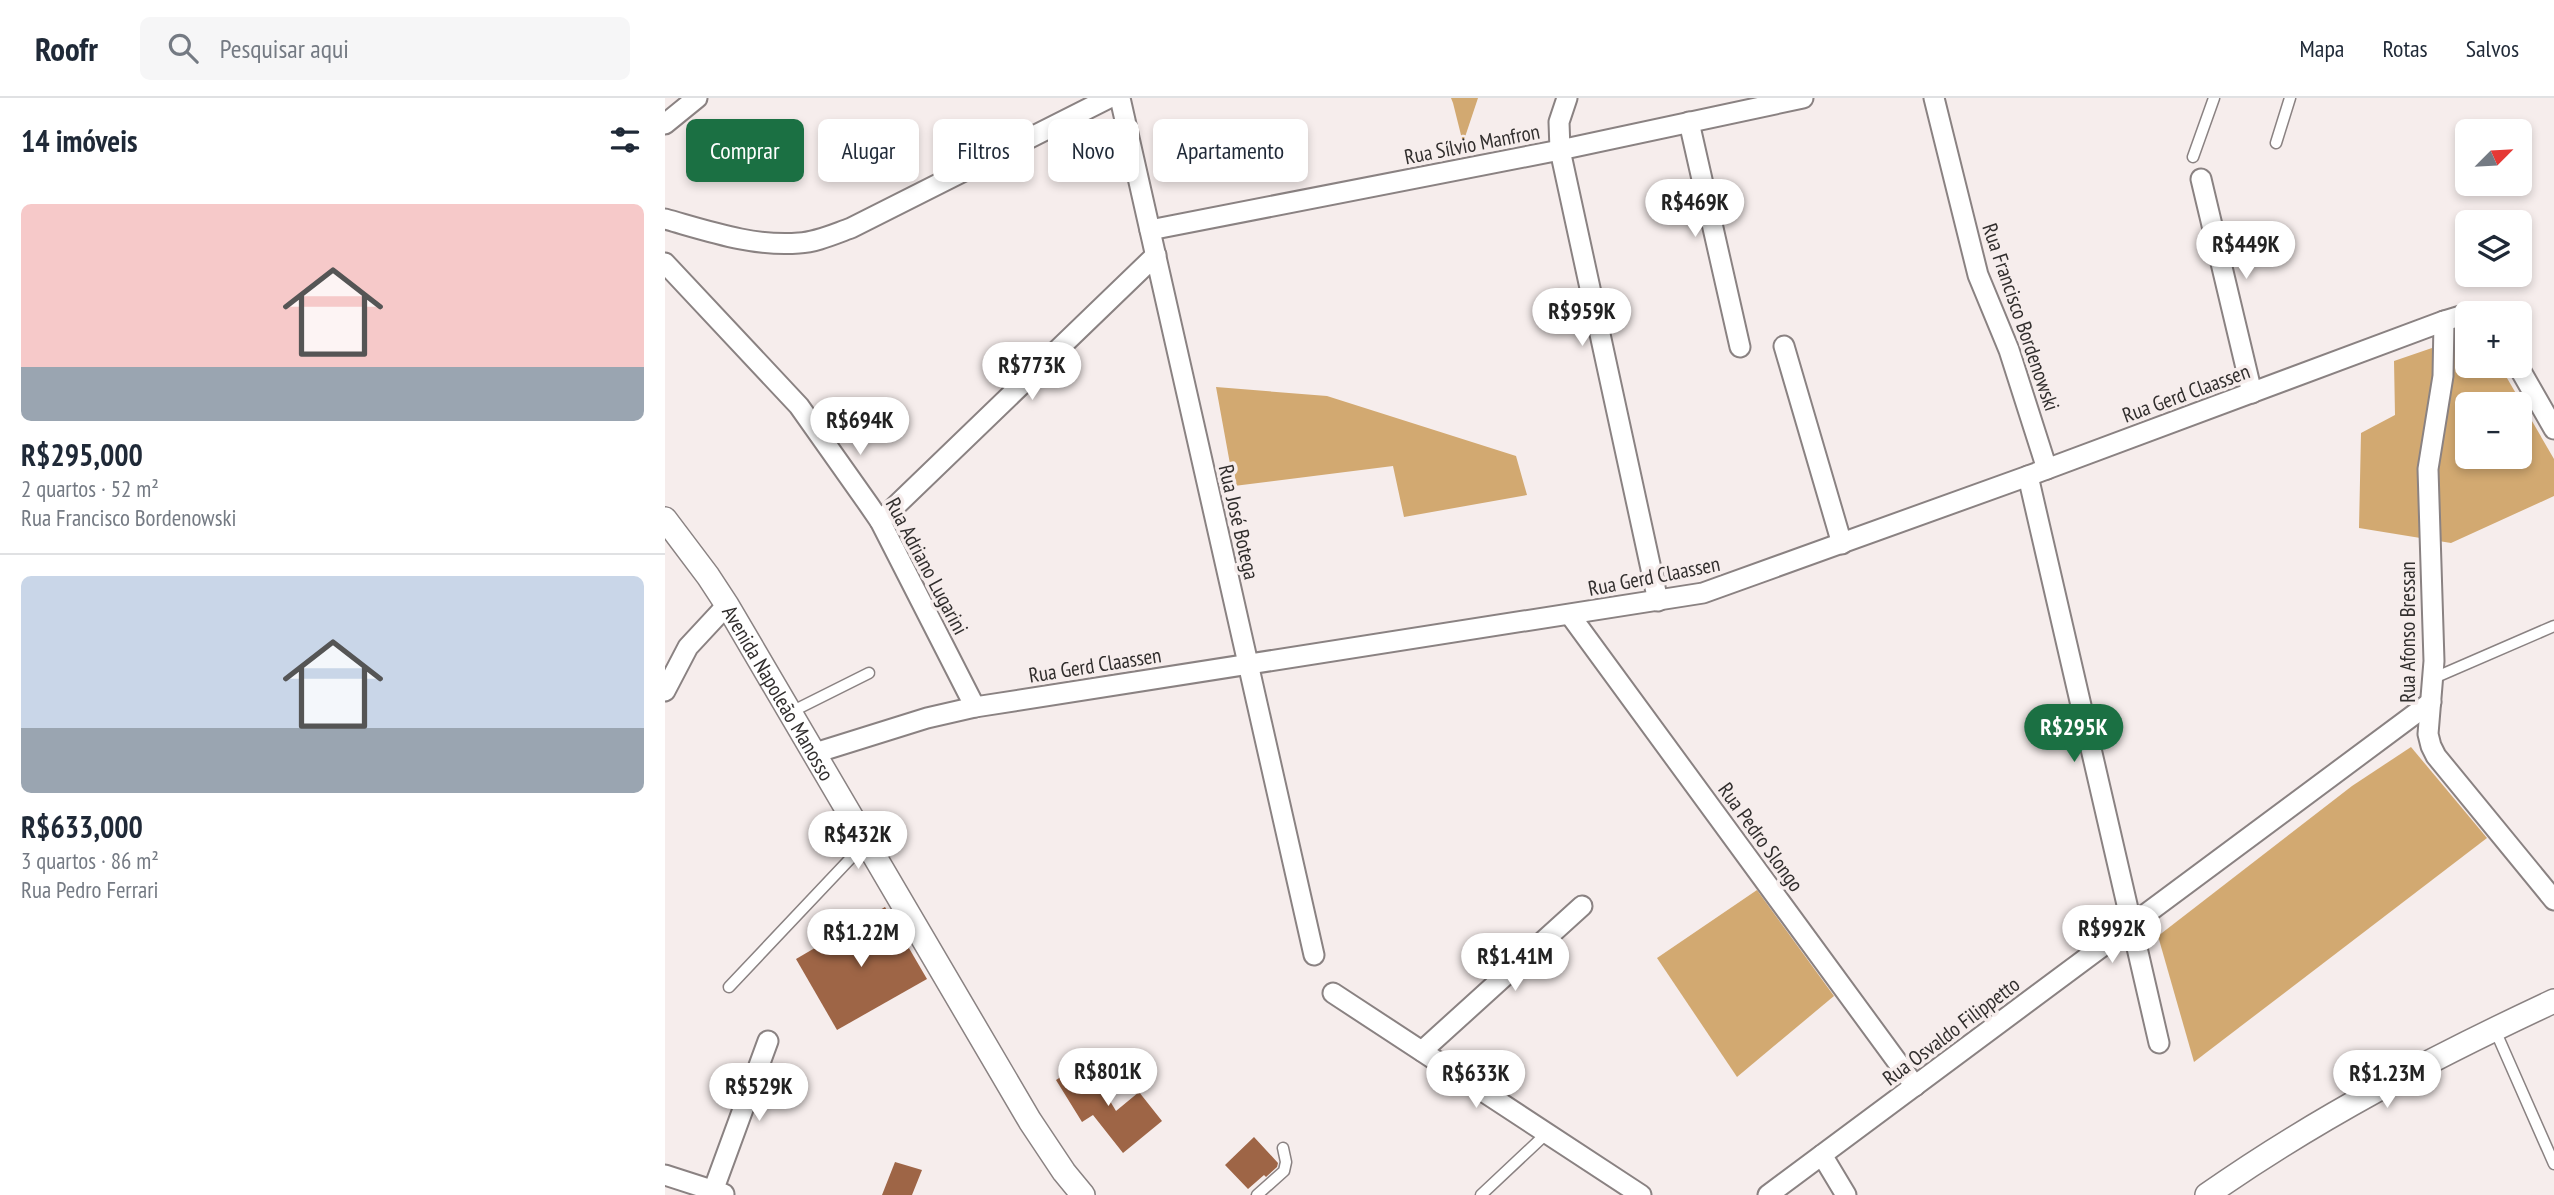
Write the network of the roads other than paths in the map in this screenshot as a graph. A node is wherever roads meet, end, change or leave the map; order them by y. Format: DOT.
graph roads {
  1 [pos="697,98"];
  2 [pos="1109,98"];
  3 [pos="1120,98"];
  4 [pos="1567,98"];
  5 [pos="1803,98"];
  6 [pos="1934,98"];
  7 [pos="2214,98"];
  8 [pos="2290,98"];
  9 [pos="1689,122"];
  10 [pos="665,124"];
  11 [pos="2276,143"];
  12 [pos="1560,150"];
  13 [pos="2193,157"];
  14 [pos="2201,178"];
  15 [pos="665,219"];
  16 [pos="1150,230"];
  17 [pos="1156,255"];
  18 [pos="665,263"];
  19 [pos="2455,318"];
  20 [pos="2444,321"];
  21 [pos="1784,346"];
  22 [pos="1740,347"];
  23 [pos="2525,378"];
  24 [pos="2252,393"];
  25 [pos="2554,429"];
  26 [pos="2047,469"];
  27 [pos="2028,476"];
  28 [pos="665,519"];
  29 [pos="880,521"];
  30 [pos="1842,544"];
  31 [pos="1658,601"];
  32 [pos="727,605"];
  33 [pos="1570,615"];
  34 [pos="2554,626"];
  35 [pos="1248,665"];
  36 [pos="869,673"];
  37 [pos="2434,678"];
  38 [pos="665,691"];
  39 [pos="2431,702"];
  40 [pos="975,707"];
  41 [pos="791,712"];
  42 [pos="815,752"];
  43 [pos="866,841"];
  44 [pos="2554,900"];
  45 [pos="1582,906"];
  46 [pos="2132,925"];
  47 [pos="1314,955"];
  48 [pos="729,987"];
  49 [pos="1333,993"];
  50 [pos="2554,1001"];
  51 [pos="2495,1029"];
  52 [pos="768,1041"];
  53 [pos="2159,1043"];
  54 [pos="1422,1051"];
  55 [pos="1915,1086"];
  56 [pos="1548,1133"];
  57 [pos="1283,1148"];
  58 [pos="1822,1155"];
  59 [pos="2554,1164"];
  60 [pos="665,1175"];
  61 [pos="719,1193"];
  62 [pos="1083,1195"];
  63 [pos="1257,1195"];
  64 [pos="1481,1195"];
  65 [pos="1641,1195"];
  66 [pos="1768,1195"];
  67 [pos="1846,1195"];
  68 [pos="2207,1195"];
  1 -- 10 [label="street"];
  2 -- 15 [label="street"];
  3 -- 16 [label="street, Rua José Botega"];
  4 -- 12 [label="street"];
  5 -- 9 [label="street, Rua Sílvio Manfron"];
  6 -- 26 [label="street, Rua Francisco Bordenowski"];
  7 -- 13 [label="lane"];
  8 -- 11 [label="lane"];
  9 -- 12 [label="street, Rua Sílvio Manfron"];
  9 -- 22 [label="street"];
  12 -- 16 [label="street, Rua Sílvio Manfron"];
  12 -- 31 [label="street"];
  14 -- 24 [label="street"];
  16 -- 17 [label="street, Rua José Botega"];
  17 -- 29 [label="street"];
  17 -- 35 [label="street, Rua José Botega"];
  18 -- 29 [label="street, Rua Adriano Lugarini"];
  19 -- 20 [label="street, Rua Gerd Claassen"];
  20 -- 24 [label="street, Rua Gerd Claassen"];
  20 -- 37 [label="street, Rua Afonso Bressan"];
  21 -- 30 [label="street"];
  23 -- 25 [label="street"];
  24 -- 26 [label="street, Rua Gerd Claassen"];
  26 -- 27 [label="street, Rua Gerd Claassen"];
  27 -- 30 [label="street, Rua Gerd Claassen"];
  27 -- 46 [label="street"];
  28 -- 32 [label="street, Avenida Napoleão Manosso"];
  29 -- 40 [label="street, Rua Adriano Lugarini"];
  30 -- 31 [label="street, Rua Gerd Claassen"];
  31 -- 33 [label="street, Rua Gerd Claassen"];
  32 -- 38 [label="street"];
  32 -- 41 [label="street, Avenida Napoleão Manosso"];
  33 -- 35 [label="street, Rua Gerd Claassen"];
  33 -- 55 [label="street, Rua Pedro Slongo"];
  34 -- 37 [label="lane"];
  35 -- 40 [label="street, Rua Gerd Claassen"];
  35 -- 47 [label="street, Rua José Botega"];
  36 -- 41 [label="lane"];
  37 -- 39 [label="street, Rua Afonso Bressan"];
  39 -- 44 [label="street, Rua Afonso Bressan"];
  39 -- 46 [label="street, Rua Osvaldo Filippetto"];
  40 -- 42 [label="street, Rua Gerd Claassen"];
  41 -- 42 [label="street, Avenida Napoleão Manosso"];
  42 -- 43 [label="street, Avenida Napoleão Manosso"];
  43 -- 48 [label="lane"];
  43 -- 62 [label="street, Avenida Napoleão Manosso"];
  45 -- 54 [label="street"];
  46 -- 53 [label="street"];
  46 -- 55 [label="street, Rua Osvaldo Filippetto"];
  49 -- 54 [label="street"];
  50 -- 51 [label="street"];
  51 -- 59 [label="lane"];
  51 -- 68 [label="street"];
  52 -- 61 [label="street"];
  54 -- 56 [label="street"];
  55 -- 58 [label="street, Rua Osvaldo Filippetto"];
  56 -- 64 [label="lane"];
  56 -- 65 [label="street"];
  57 -- 63 [label="lane"];
  58 -- 66 [label="street, Rua Osvaldo Filippetto"];
  58 -- 67 [label="street"];
  60 -- 61 [label="street"];
}
